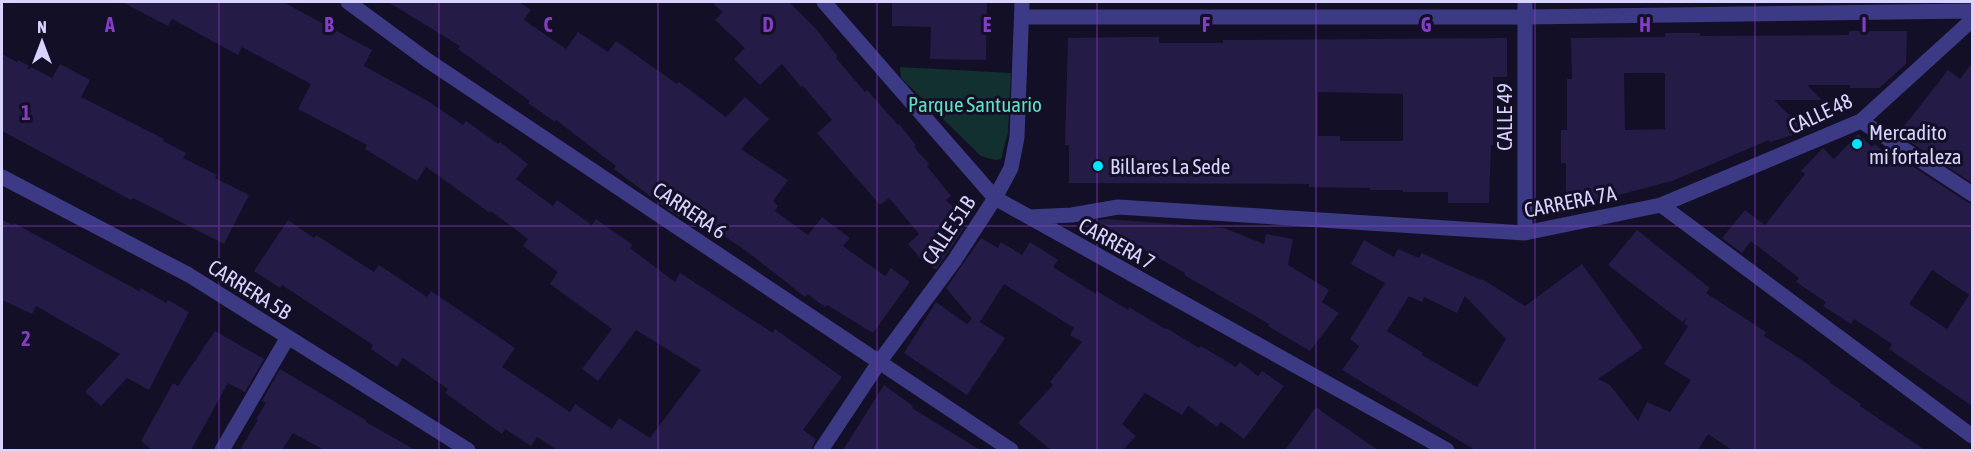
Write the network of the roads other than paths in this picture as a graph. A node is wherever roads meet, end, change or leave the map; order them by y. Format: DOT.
graph roads {
  1 [pos="348,2"];
  2 [pos="824,2"];
  3 [pos="1022,9"];
  4 [pos="1525,9"];
  5 [pos="1972,11"];
  6 [pos="1972,20"];
  7 [pos="1861,121"];
  8 [pos="2,177"];
  9 [pos="1972,194"];
  10 [pos="996,198"];
  11 [pos="1660,205"];
  12 [pos="1029,217"];
  13 [pos="1525,233"];
  14 [pos="288,337"];
  15 [pos="880,362"];
  16 [pos="1972,436"];
  17 [pos="222,450"];
  18 [pos="468,450"];
  19 [pos="821,450"];
  20 [pos="1011,450"];
  21 [pos="1447,450"];
  1 -- 15 [label="street, CARRERA 6"];
  2 -- 10 [label="street, CARRERA 7"];
  3 -- 4 [label="street"];
  3 -- 10 [label="street, CALLE 51B"];
  4 -- 5 [label="street"];
  4 -- 13 [label="street, CALLE 49"];
  6 -- 7 [label="street, CALLE 48"];
  7 -- 9 [label="street"];
  7 -- 11 [label="street, CALLE 48"];
  8 -- 14 [label="street, CARRERA 5B"];
  10 -- 12 [label="street, CARRERA 7"];
  10 -- 15 [label="street, CALLE 51B"];
  11 -- 13 [label="street, CARRERA 7A"];
  11 -- 16 [label="street"];
  12 -- 13 [label="street, CARRERA 7A"];
  12 -- 21 [label="street, CARRERA 7"];
  14 -- 17 [label="street"];
  14 -- 18 [label="street, CARRERA 5B"];
  15 -- 19 [label="street, CALLE 51B"];
  15 -- 20 [label="street, CARRERA 6"];
}
